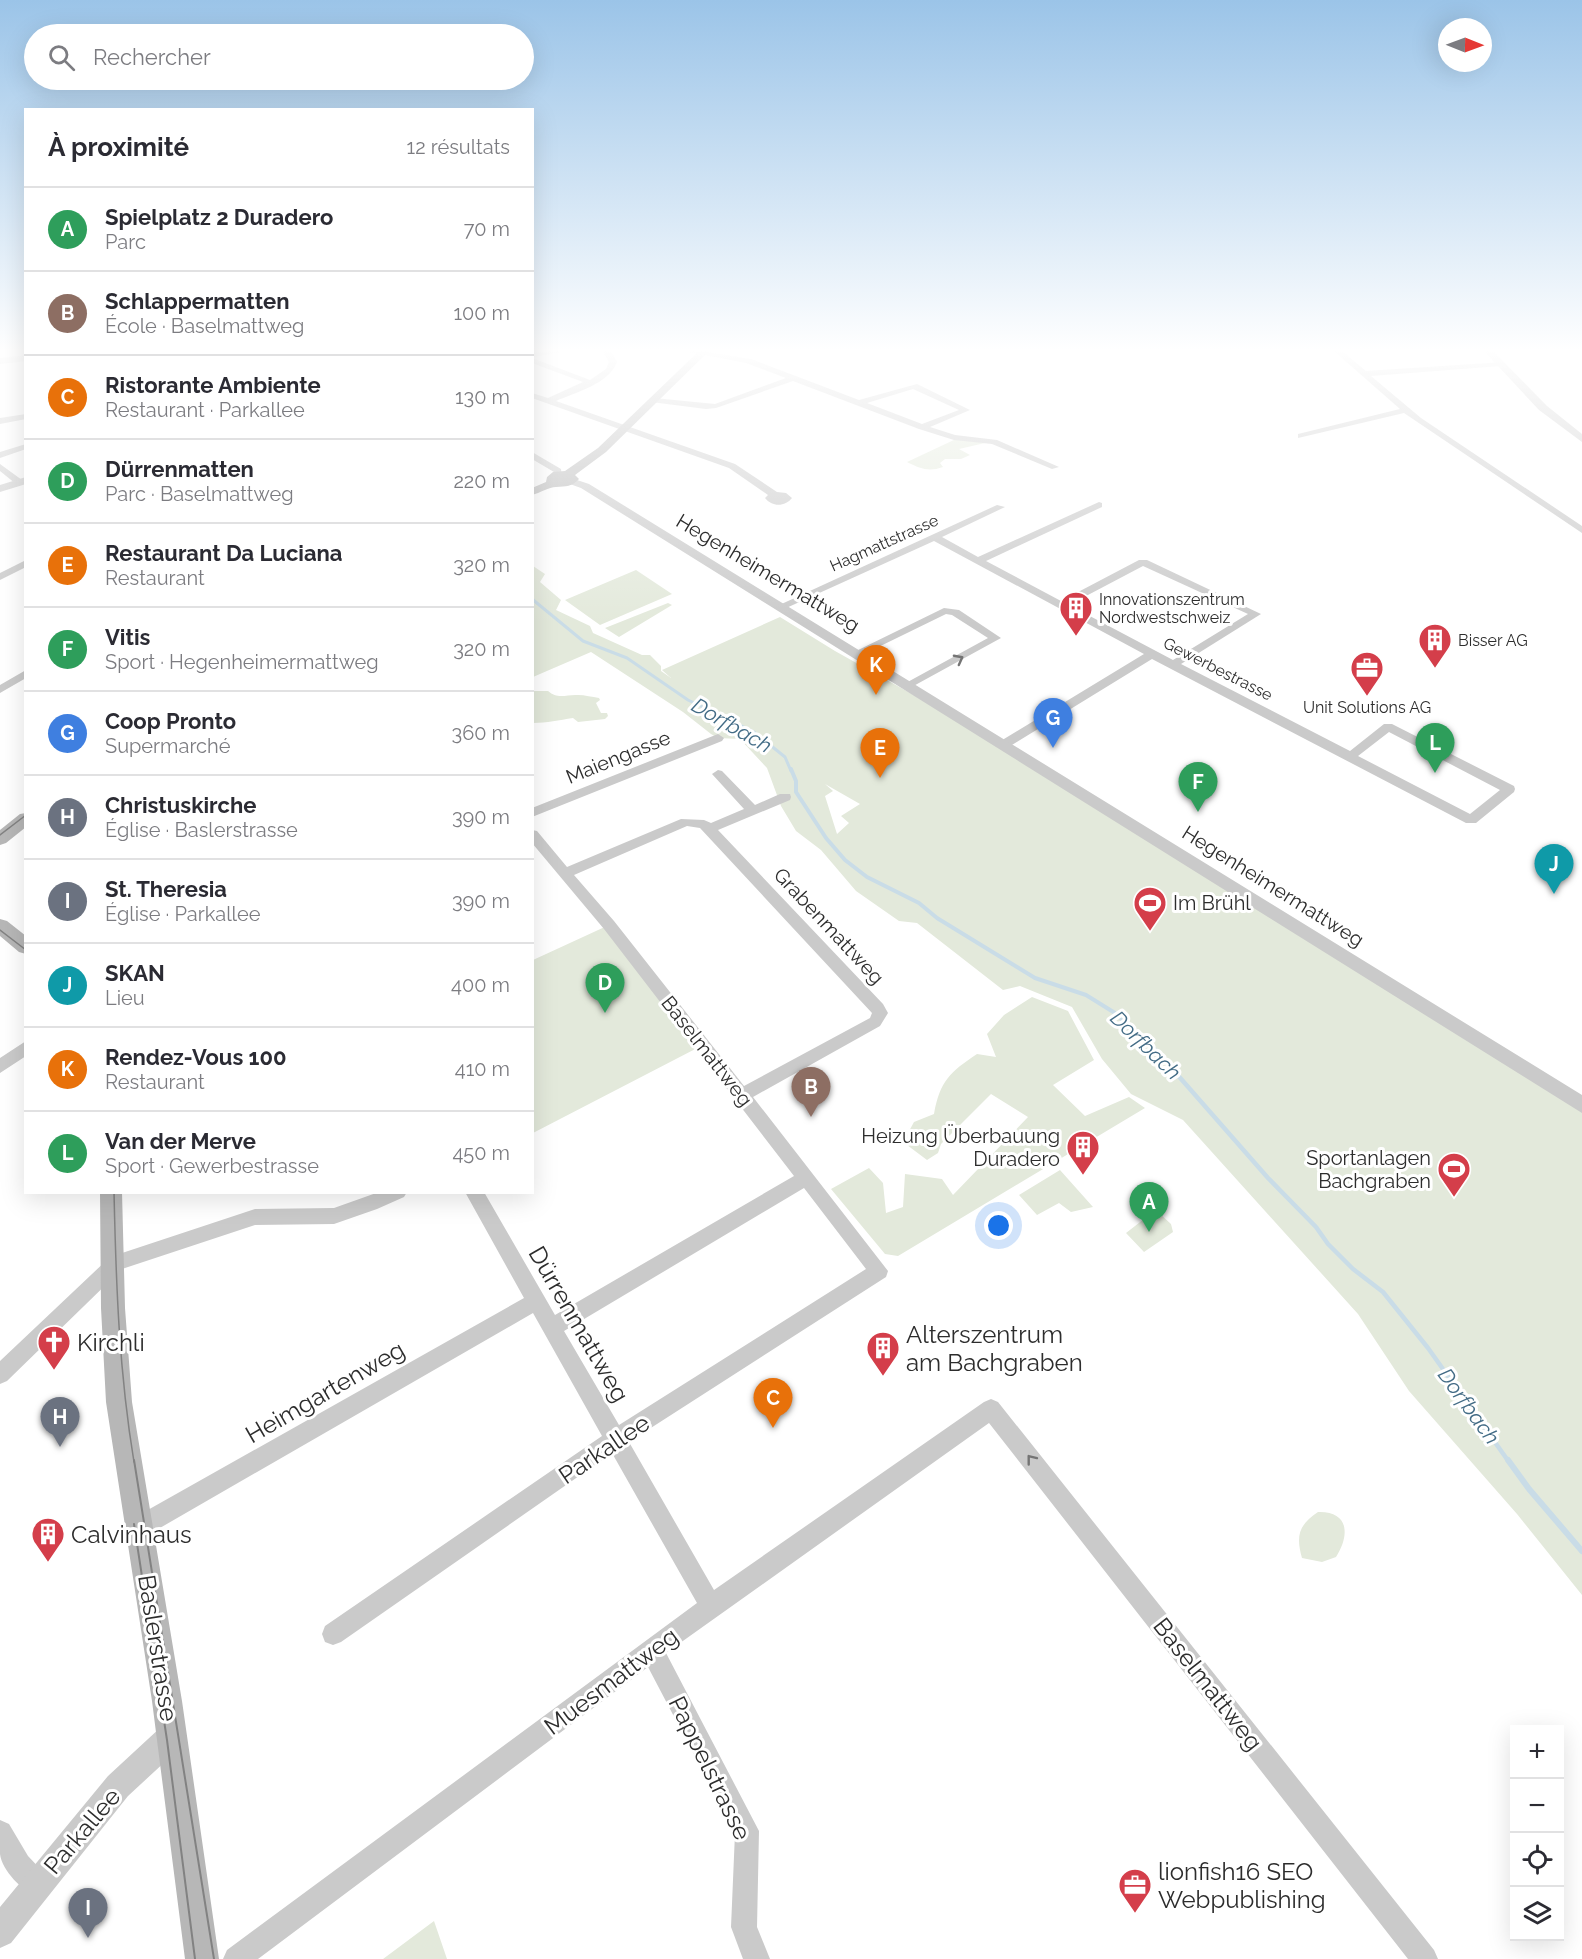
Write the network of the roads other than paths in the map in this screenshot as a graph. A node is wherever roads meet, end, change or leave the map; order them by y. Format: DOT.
graph roads {
  1 [pos="610,442"];
  2 [pos="669,442"];
  3 [pos="995,442"];
  4 [pos="1451,442"];
  5 [pos="24,447"];
  6 [pos="0,455"];
  7 [pos="534,456"];
  8 [pos="0,467"];
  9 [pos="1054,467"];
  10 [pos="563,478"];
  11 [pos="22,481"];
  12 [pos="0,489"];
  13 [pos="534,491"];
  14 [pos="775,495"];
  15 [pos="1099,504"];
  16 [pos="1000,507"];
  17 [pos="1582,530"];
  18 [pos="934,537"];
  19 [pos="977,561"];
  20 [pos="24,563"];
  21 [pos="0,577"];
  22 [pos="1060,606"];
  23 [pos="780,607"];
  24 [pos="856,654"];
  25 [pos="1152,654"];
  26 [pos="1174,664"];
  27 [pos="24,674"];
  28 [pos="908,686"];
  29 [pos="0,690"];
  30 [pos="718,738"];
  31 [pos="1003,745"];
  32 [pos="1350,757"];
  33 [pos="718,774"];
  34 [pos="785,798"];
  35 [pos="753,811"];
  36 [pos="24,812"];
  37 [pos="534,812"];
  38 [pos="24,820"];
  39 [pos="709,829"];
  40 [pos="0,830"];
  41 [pos="534,836"];
  42 [pos="0,839"];
  43 [pos="565,873"];
  44 [pos="0,926"];
  45 [pos="24,945"];
  46 [pos="24,1049"];
  47 [pos="0,1067"];
  48 [pos="742,1095"];
  49 [pos="1582,1105"];
  50 [pos="807,1177"];
  51 [pos="111,1194"];
  52 [pos="394,1194"];
  53 [pos="475,1194"];
  54 [pos="112,1264"];
  55 [pos="879,1271"];
  56 [pos="536,1301"];
  57 [pos="551,1328"];
  58 [pos="0,1374"];
  59 [pos="991,1408"];
  60 [pos="617,1438"];
  61 [pos="138,1528"];
  62 [pos="711,1606"];
  63 [pos="333,1634"];
  64 [pos="652,1650"];
  65 [pos="171,1737"];
  66 [pos="0,1833"];
  67 [pos="37,1884"];
  68 [pos="0,1932"];
  69 [pos="202,1959"];
  70 [pos="236,1959"];
  71 [pos="757,1959"];
  72 [pos="1425,1959"];
  1 -- 10 [label="main road"];
  2 -- 14 [label="street"];
  3 -- 9 [label="street"];
  4 -- 17 [label="street"];
  5 -- 6 [label="street"];
  7 -- 10 [label="street, Hegenheimermattweg"];
  8 -- 11 [label="street"];
  10 -- 13 [label="main road"];
  10 -- 23 [label="street, Hegenheimermattweg"];
  11 -- 12 [label="street"];
  15 -- 19 [label="street"];
  16 -- 18 [label="street, Hagmattstrasse"];
  18 -- 19 [label="street, Gewerbestrasse"];
  18 -- 23 [label="street, Hagmattstrasse"];
  19 -- 22 [label="street, Gewerbestrasse"];
  20 -- 21 [label="street"];
  22 -- 25 [label="street, Gewerbestrasse"];
  22 -- 26 [label="street"];
  23 -- 24 [label="street, Hegenheimermattweg"];
  24 -- 28 [label="street, Hegenheimermattweg"];
  28 -- 24 [label="street, one-way"];
  25 -- 26 [label="street, Gewerbestrasse"];
  25 -- 31 [label="street"];
  26 -- 32 [label="street, Gewerbestrasse"];
  27 -- 29 [label="street"];
  28 -- 31 [label="street, Hegenheimermattweg"];
  30 -- 37 [label="street, Maiengasse"];
  31 -- 49 [label="street, Hegenheimermattweg"];
  33 -- 35 [label="street"];
  34 -- 35 [label="street"];
  35 -- 39 [label="street"];
  36 -- 40 [label="main road"];
  38 -- 42 [label="main road"];
  39 -- 43 [label="street"];
  39 -- 48 [label="street, Grabenmattweg"];
  41 -- 43 [label="street, Baselmattweg"];
  43 -- 48 [label="street, Baselmattweg"];
  44 -- 45 [label="main road"];
  46 -- 47 [label="street"];
  48 -- 50 [label="street, Baselmattweg"];
  50 -- 55 [label="street, Baselmattweg"];
  50 -- 57 [label="street"];
  51 -- 54 [label="main road, Baslerstrasse"];
  52 -- 54 [label="street"];
  53 -- 56 [label="street, Dürrenmattweg"];
  54 -- 58 [label="street"];
  54 -- 61 [label="main road, Baslerstrasse"];
  55 -- 60 [label="street, Parkallee"];
  56 -- 57 [label="street, Dürrenmattweg"];
  56 -- 61 [label="street, Heimgartenweg"];
  57 -- 60 [label="street, Dürrenmattweg"];
  59 -- 62 [label="street, Muesmattweg"];
  72 -- 59 [label="street, Baselmattweg, one-way"];
  60 -- 62 [label="street, Dürrenmattweg"];
  60 -- 63 [label="street, Parkallee"];
  61 -- 65 [label="main road, Baslerstrasse"];
  62 -- 64 [label="street, Muesmattweg"];
  64 -- 70 [label="street, Muesmattweg"];
  64 -- 71 [label="street, Pappelstrasse"];
  65 -- 67 [label="street, Parkallee"];
  65 -- 69 [label="main road, Baslerstrasse"];
  66 -- 67 [label="street"];
  67 -- 68 [label="street, Parkallee"];
}
